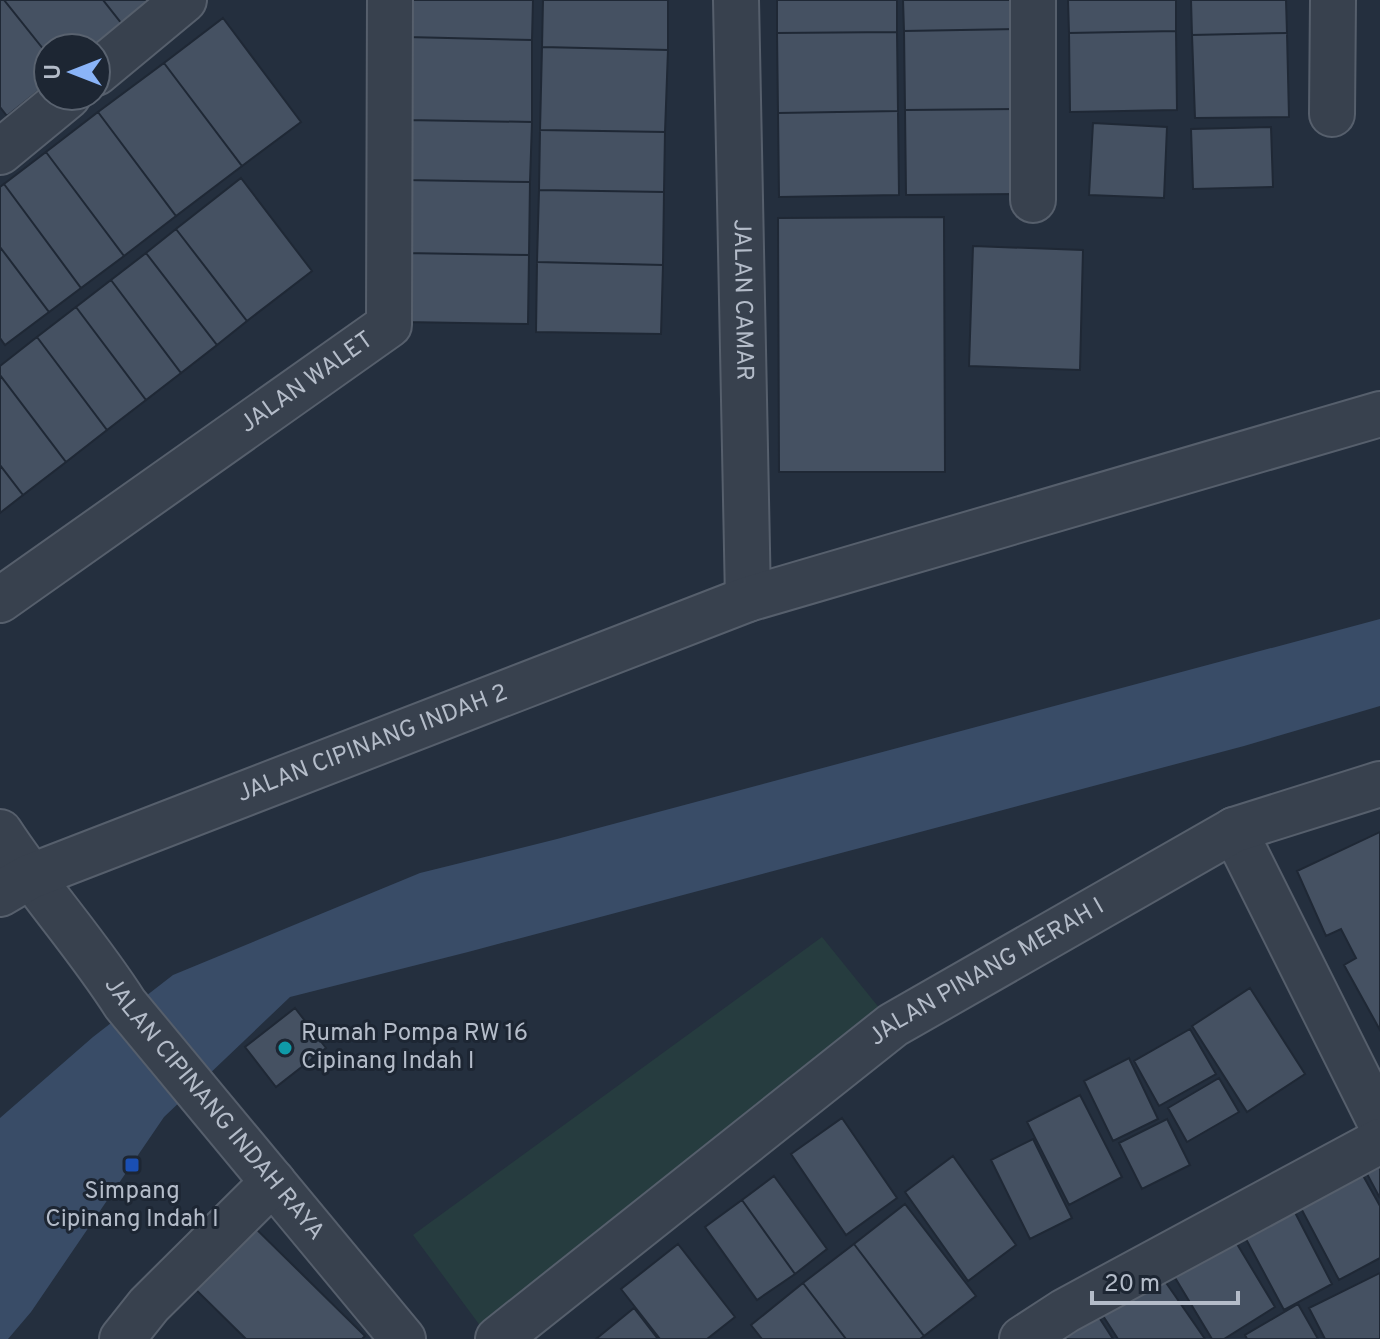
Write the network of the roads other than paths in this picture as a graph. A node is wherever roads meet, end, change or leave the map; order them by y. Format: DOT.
graph roads {
  1 [pos="184,0"];
  2 [pos="390,0"];
  3 [pos="736,0"];
  4 [pos="1033,0"];
  5 [pos="1333,0"];
  6 [pos="112,60"];
  7 [pos="49,112"];
  8 [pos="1332,114"];
  9 [pos="0,152"];
  10 [pos="1033,200"];
  11 [pos="1380,414"];
  12 [pos="748,599"];
  13 [pos="0,600"];
  14 [pos="1380,784"];
  15 [pos="1234,830"];
  16 [pos="0,832"];
  17 [pos="14,885"];
  18 [pos="1380,1122"];
  19 [pos="1380,1141"];
  20 [pos="273,1182"];
  21 [pos="122,1339"];
  22 [pos="403,1339"];
  23 [pos="498,1339"];
  24 [pos="1022,1339"];
  1 -- 6 [label="street"];
  2 -- 13 [label="street, JALAN WALET"];
  3 -- 12 [label="street, JALAN CAMAR"];
  4 -- 10 [label="street"];
  5 -- 8 [label="street"];
  7 -- 9 [label="street"];
  11 -- 12 [label="street, JALAN CIPINANG INDAH 2"];
  12 -- 17 [label="street, JALAN CIPINANG INDAH 2"];
  14 -- 15 [label="street, JALAN PINANG MERAH I"];
  15 -- 18 [label="street"];
  15 -- 23 [label="street, JALAN PINANG MERAH I"];
  16 -- 17 [label="street, JALAN CIPINANG INDAH RAYA"];
  17 -- 20 [label="street, JALAN CIPINANG INDAH RAYA"];
  19 -- 24 [label="street"];
  20 -- 21 [label="street"];
  20 -- 22 [label="street, JALAN CIPINANG INDAH RAYA"];
}
